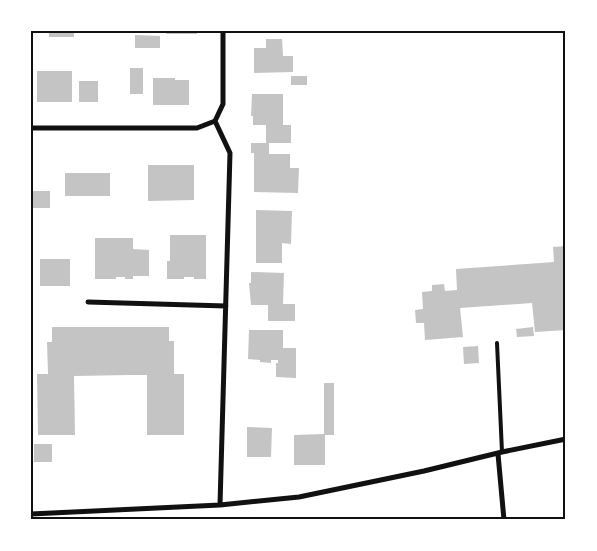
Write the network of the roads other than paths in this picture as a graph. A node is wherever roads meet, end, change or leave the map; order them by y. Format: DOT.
graph roads {
  1 [pos="223,31"];
  2 [pos="215,121"];
  3 [pos="31,128"];
  4 [pos="88,302"];
  5 [pos="226,306"];
  6 [pos="496,343"];
  7 [pos="566,439"];
  8 [pos="500,453"];
  9 [pos="220,505"];
  10 [pos="31,514"];
  11 [pos="504,520"];
  1 -- 2 [label="street"];
  2 -- 3 [label="street"];
  2 -- 5 [label="street"];
  4 -- 5 [label="street"];
  5 -- 9 [label="street"];
  6 -- 8 [label="lane"];
  7 -- 8 [label="street"];
  8 -- 9 [label="street"];
  8 -- 11 [label="street"];
  9 -- 10 [label="street"];
}
